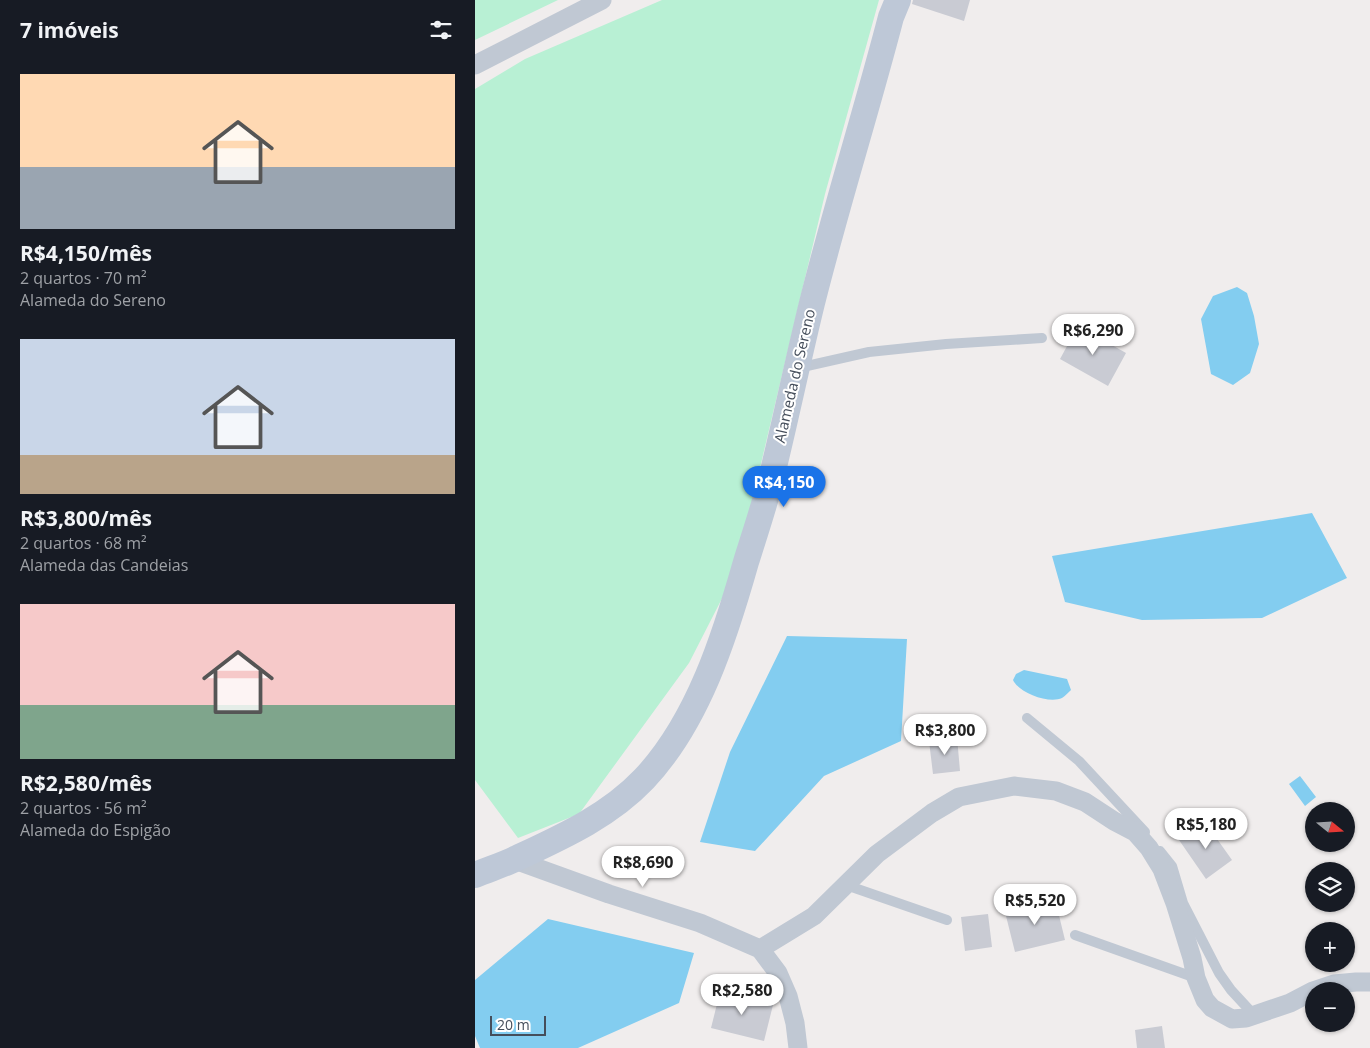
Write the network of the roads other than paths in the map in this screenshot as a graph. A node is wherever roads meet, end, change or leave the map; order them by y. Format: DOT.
graph roads {
  1 [pos="602,0"];
  2 [pos="898,0"];
  3 [pos="475,65"];
  4 [pos="1042,338"];
  5 [pos="797,368"];
  6 [pos="1027,718"];
  7 [pos="515,860"];
  8 [pos="475,875"];
  9 [pos="845,885"];
  10 [pos="947,920"];
  11 [pos="1075,935"];
  12 [pos="760,949"];
  13 [pos="1196,978"];
  14 [pos="1370,982"];
  15 [pos="1254,1015"];
  16 [pos="798,1048"];
  1 -- 3 [label="street"];
  2 -- 5 [label="street, Alameda do Sereno"];
  4 -- 5 [label="lane"];
  5 -- 7 [label="street, Alameda do Sereno"];
  6 -- 15 [label="lane"];
  7 -- 8 [label="street, Alameda do Sereno"];
  7 -- 12 [label="street"];
  9 -- 10 [label="lane"];
  9 -- 12 [label="street"];
  9 -- 13 [label="street"];
  11 -- 13 [label="lane"];
  12 -- 16 [label="street"];
  13 -- 15 [label="street"];
  14 -- 15 [label="street"];
}
